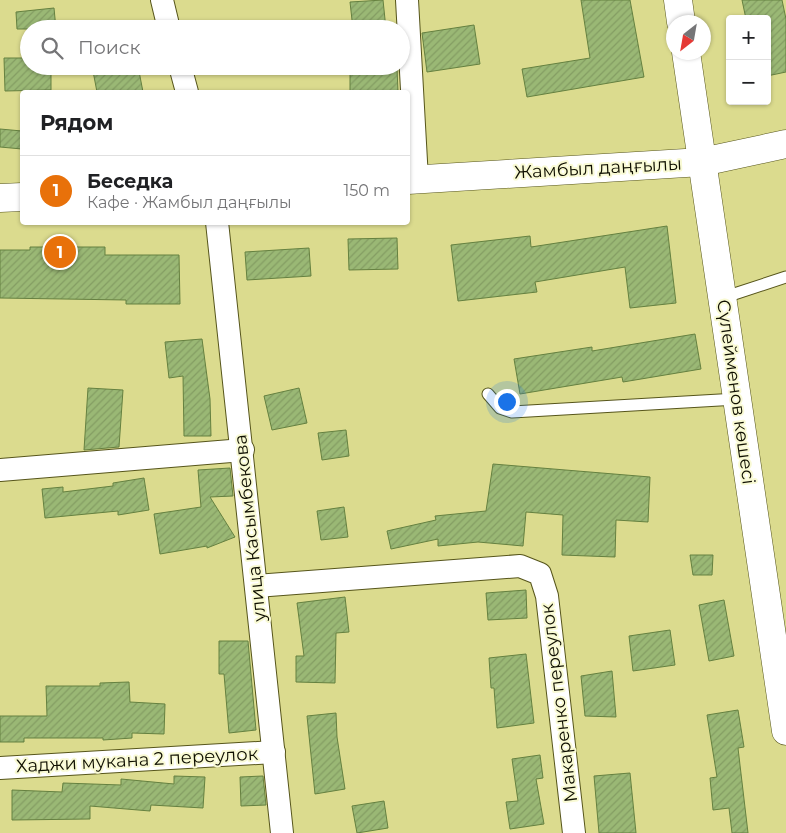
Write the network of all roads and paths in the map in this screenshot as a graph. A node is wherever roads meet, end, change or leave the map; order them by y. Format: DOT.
graph roads {
  1 [pos="162,0"];
  2 [pos="407,0"];
  3 [pos="678,0"];
  4 [pos="680,15"];
  5 [pos="168,20"];
  6 [pos="408,20"];
  7 [pos="687,60"];
  8 [pos="182,75"];
  9 [pos="409,75"];
  10 [pos="186,90"];
  11 [pos="410,90"];
  12 [pos="410,107"];
  13 [pos="786,144"];
  14 [pos="702,162"];
  15 [pos="412,179"];
  16 [pos="20,197"];
  17 [pos="0,198"];
  18 [pos="217,225"];
  19 [pos="786,277"];
  20 [pos="722,298"];
  21 [pos="488,394"];
  22 [pos="737,398"];
  23 [pos="243,450"];
  24 [pos="0,470"];
  25 [pos="256,586"];
  26 [pos="786,731"];
  27 [pos="274,752"];
  28 [pos="0,768"];
  29 [pos="282,833"];
  30 [pos="574,833"];
  1 -- 5 [label="street"];
  2 -- 6 [label="street"];
  3 -- 4 [label="main road"];
  7 -- 14 [label="main road, Сүлейменов көшесі"];
  8 -- 10 [label="street"];
  9 -- 11 [label="street"];
  12 -- 15 [label="street"];
  13 -- 14 [label="main road, Жамбыл даңғылы"];
  14 -- 15 [label="main road, Жамбыл даңғылы"];
  14 -- 20 [label="main road, Сүлейменов көшесі"];
  16 -- 17 [label="main road"];
  18 -- 23 [label="street, улица Касымбекова"];
  19 -- 20 [label="lane"];
  20 -- 22 [label="main road, Сүлейменов көшесі"];
  21 -- 22 [label="lane"];
  22 -- 26 [label="main road, Сүлейменов көшесі"];
  23 -- 24 [label="street"];
  23 -- 25 [label="street, улица Касымбекова"];
  25 -- 27 [label="street, улица Касымбекова"];
  25 -- 30 [label="street, Макаренко переулок"];
  27 -- 28 [label="street, Хаджи мукана 2 переулок"];
  27 -- 29 [label="street, улица Касымбекова"];
}
